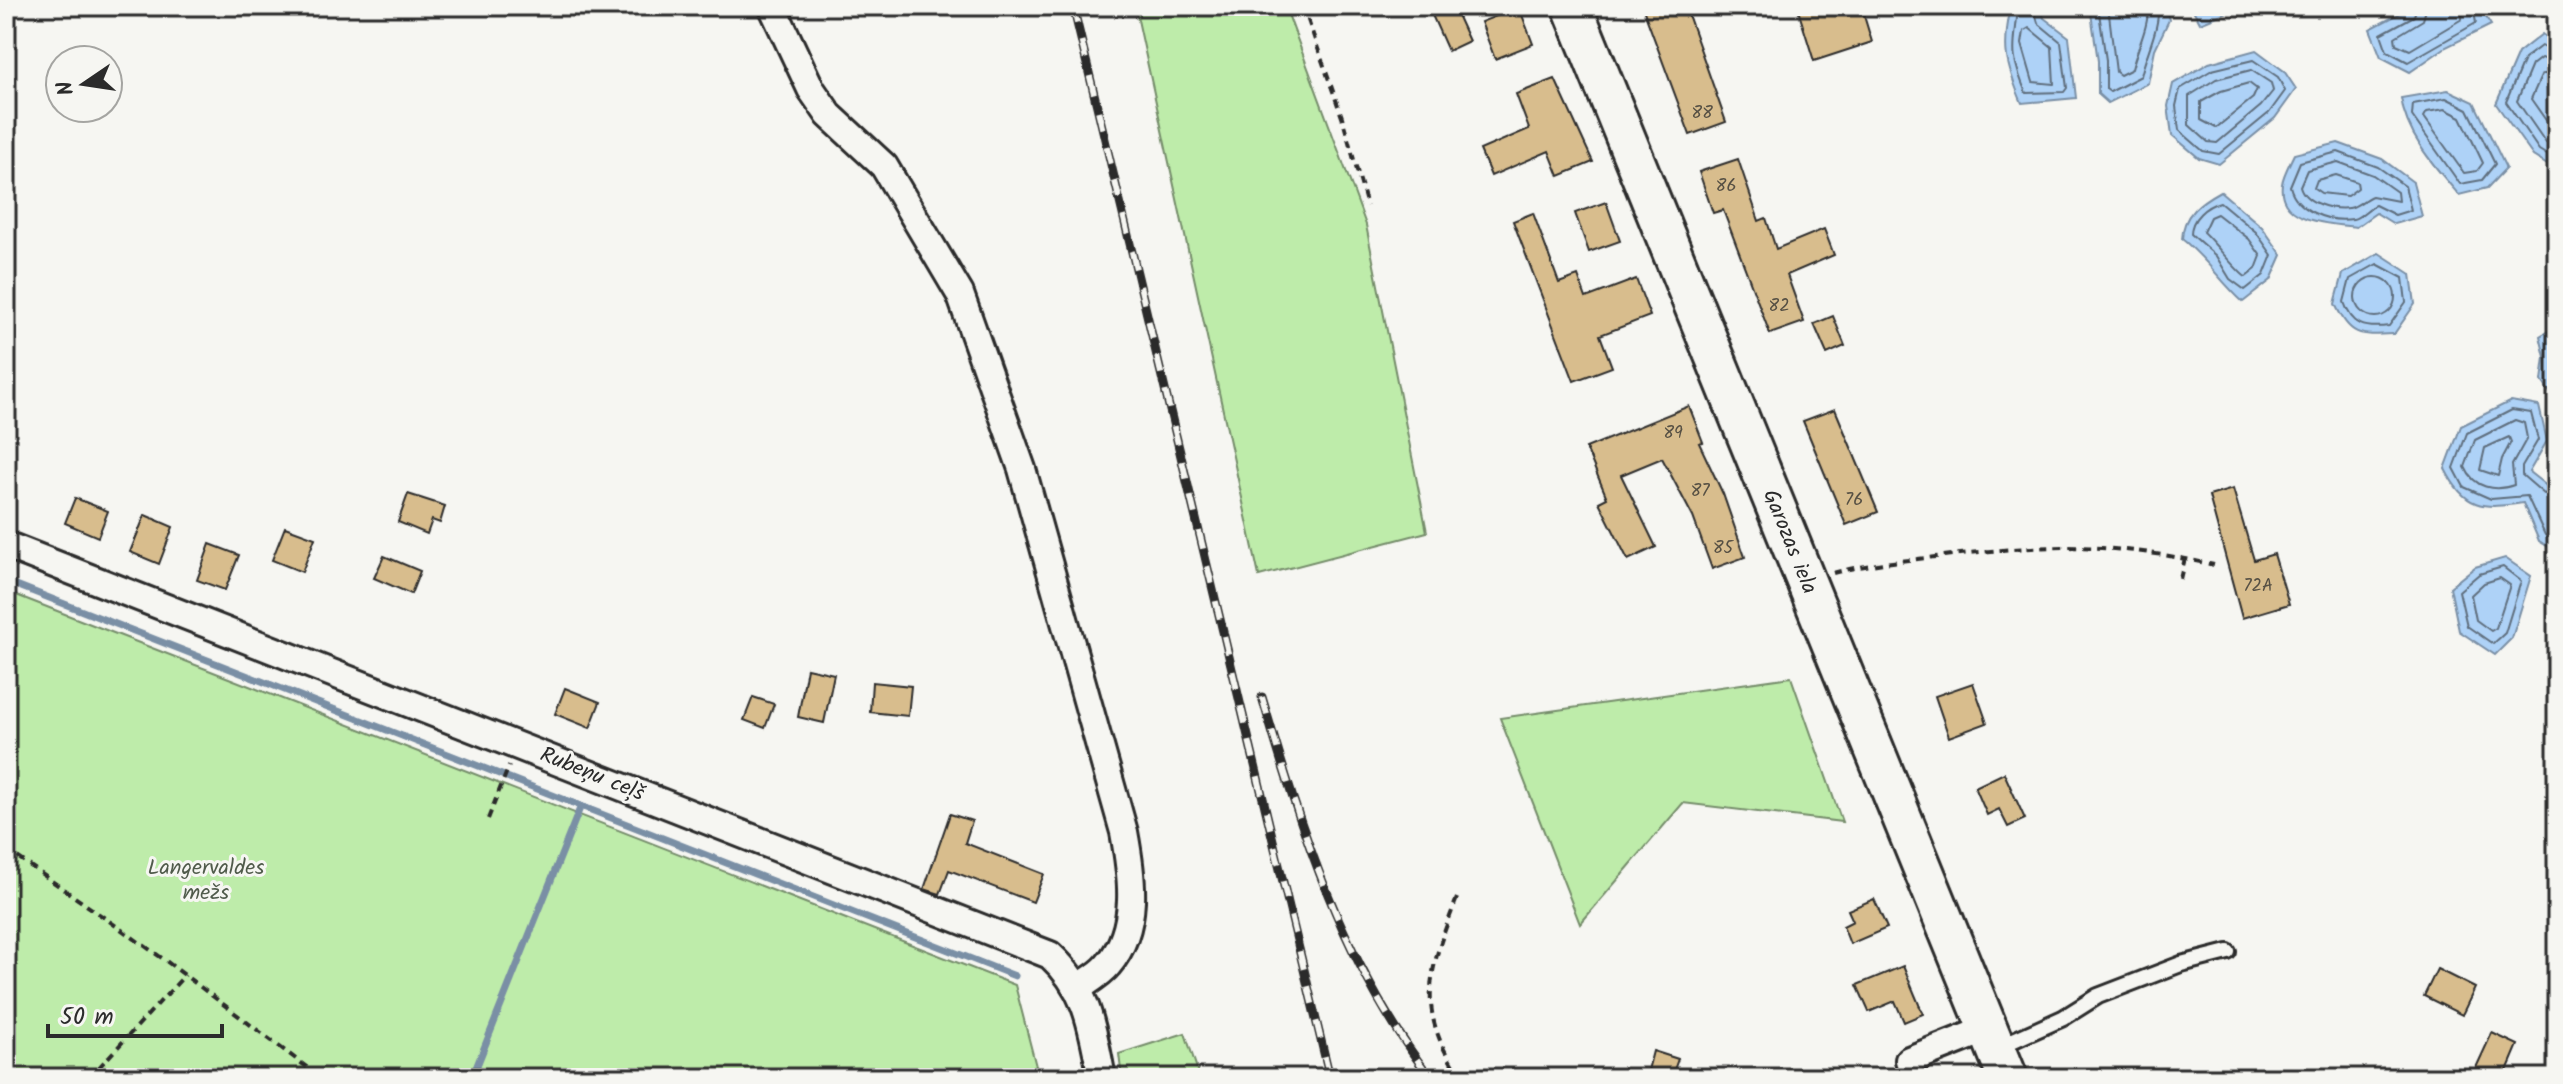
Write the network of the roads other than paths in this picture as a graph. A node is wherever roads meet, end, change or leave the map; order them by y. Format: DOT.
graph roads {
  1 [pos="772,6"];
  2 [pos="1572,6"];
  3 [pos="6,545"];
  4 [pos="2228,952"];
  5 [pos="1078,988"];
  6 [pos="1999,1051"];
  7 [pos="1909,1060"];
  8 [pos="1102,1078"];
  1 -- 5 [label="street"];
  2 -- 6 [label="main road, Garozas iela"];
  3 -- 5 [label="street, Rubeņu ceļš"];
  4 -- 6 [label="lane"];
  5 -- 8 [label="street, Rubeņu ceļš"];
  6 -- 7 [label="street"];
}
